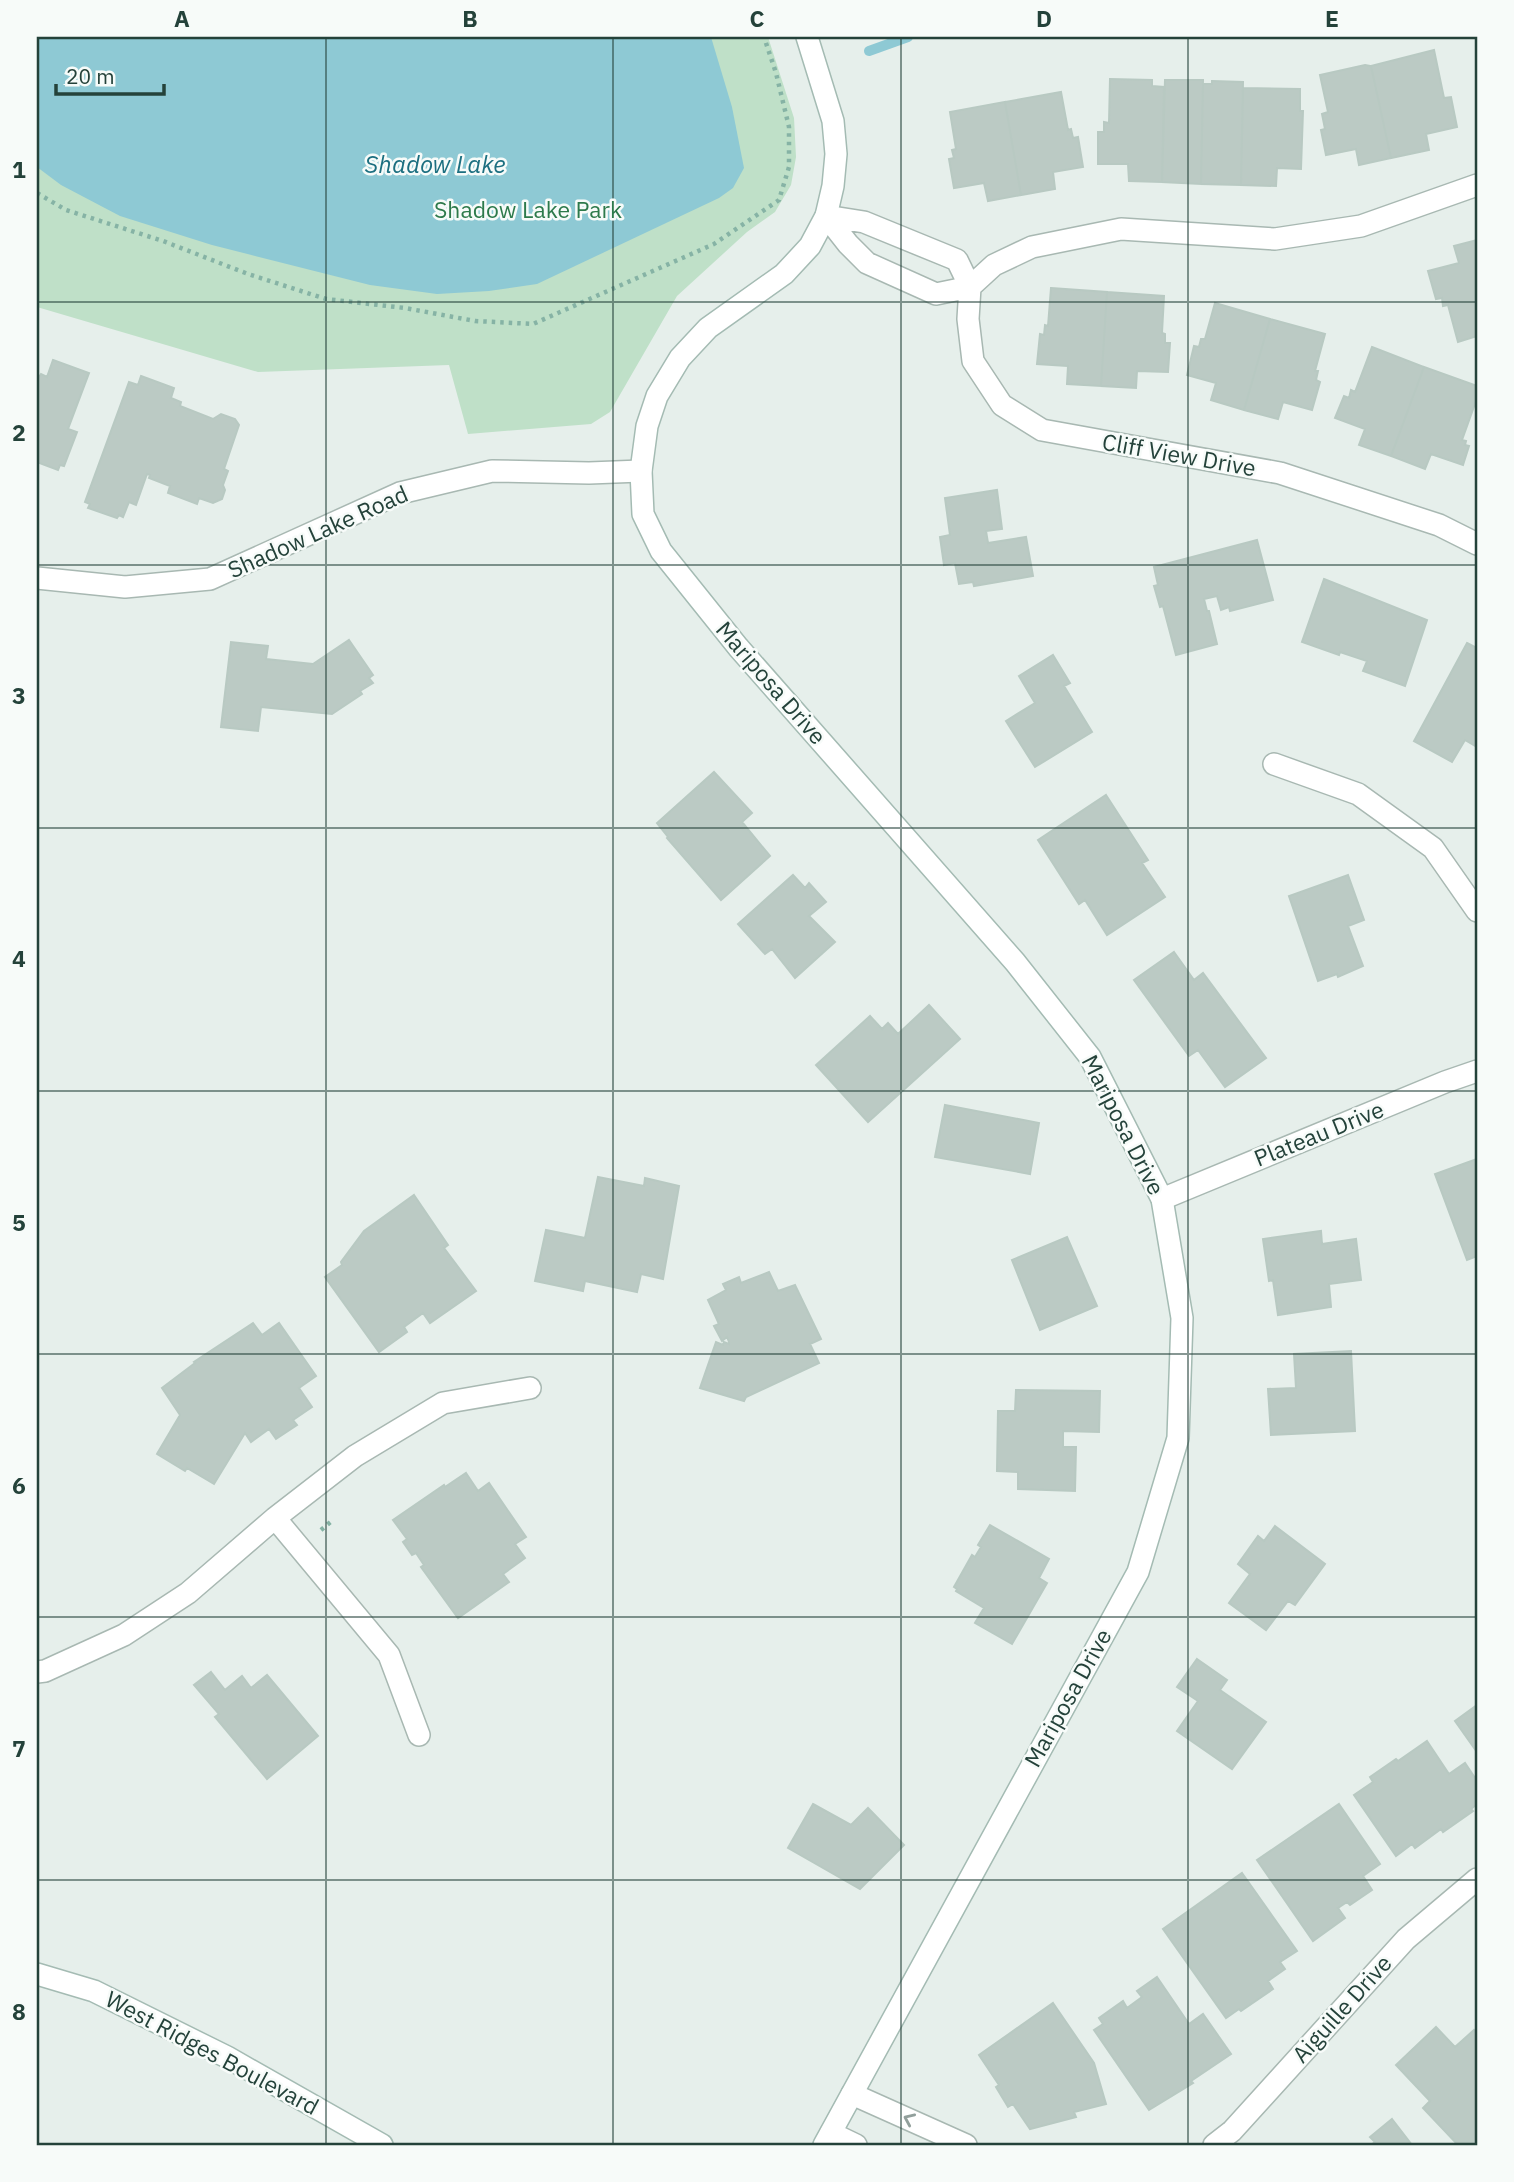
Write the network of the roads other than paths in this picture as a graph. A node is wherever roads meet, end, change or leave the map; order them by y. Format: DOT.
graph roads {
  1 [pos="807,37"];
  2 [pos="1477,185"];
  3 [pos="826,216"];
  4 [pos="970,287"];
  5 [pos="641,471"];
  6 [pos="1477,544"];
  7 [pos="37,578"];
  8 [pos="1275,764"];
  9 [pos="1477,911"];
  10 [pos="1477,1071"];
  11 [pos="1162,1199"];
  12 [pos="530,1388"];
  13 [pos="275,1518"];
  14 [pos="37,1672"];
  15 [pos="419,1735"];
  16 [pos="1477,1880"];
  17 [pos="37,1975"];
  18 [pos="852,2094"];
  19 [pos="828,2139"];
  20 [pos="382,2145"];
  21 [pos="856,2145"];
  22 [pos="966,2145"];
  23 [pos="1214,2145"];
  1 -- 3 [label="street, Mariposa Drive"];
  2 -- 4 [label="street"];
  3 -- 4 [label="street"];
  3 -- 4 [label="street"];
  3 -- 5 [label="street, Mariposa Drive"];
  4 -- 6 [label="street, Cliff View Drive"];
  5 -- 7 [label="street, Shadow Lake Road"];
  5 -- 11 [label="street, Mariposa Drive"];
  8 -- 9 [label="street"];
  10 -- 11 [label="street, Plateau Drive"];
  11 -- 18 [label="street, Mariposa Drive"];
  12 -- 13 [label="street"];
  13 -- 14 [label="street"];
  13 -- 15 [label="street"];
  16 -- 23 [label="street, Aiguille Drive"];
  17 -- 20 [label="street, West Ridges Boulevard"];
  18 -- 19 [label="street, Mariposa Drive"];
  22 -- 18 [label="street, one-way"];
  19 -- 21 [label="street"];
}
